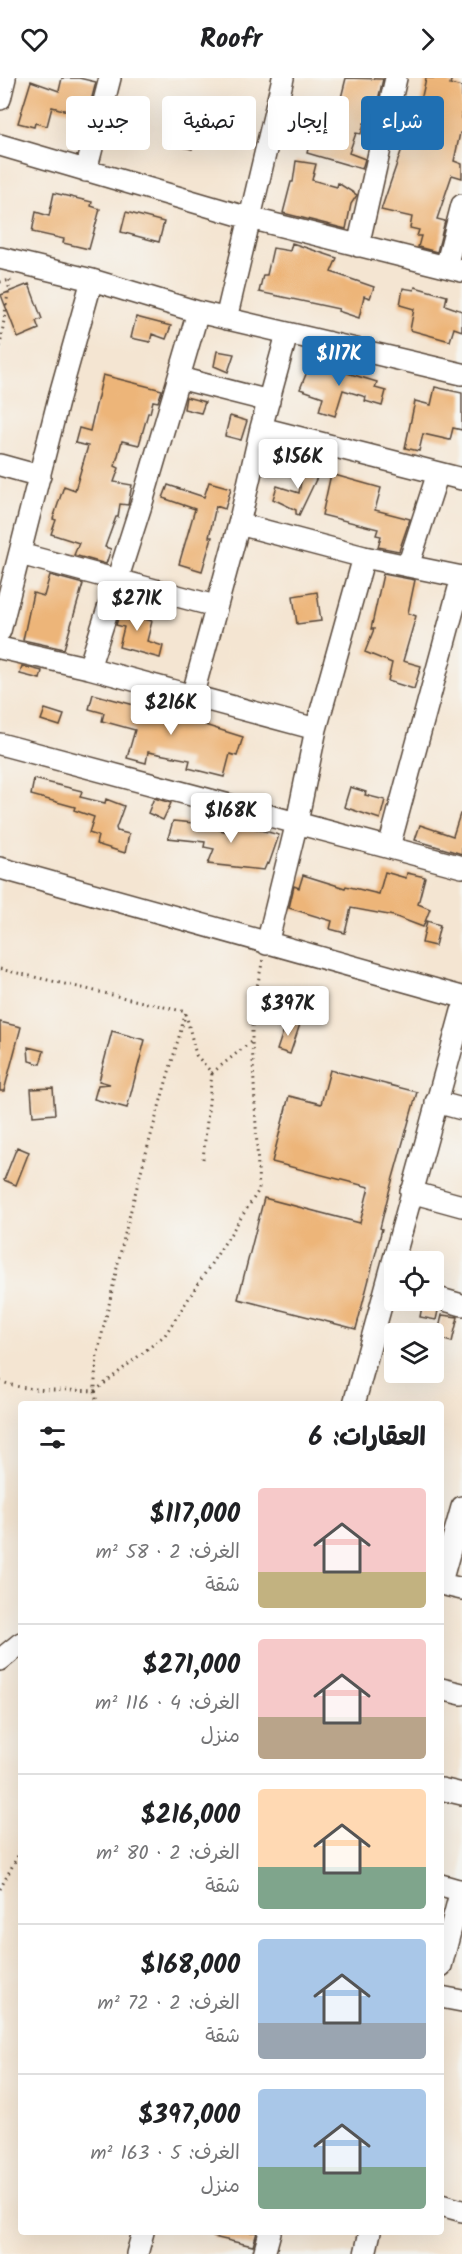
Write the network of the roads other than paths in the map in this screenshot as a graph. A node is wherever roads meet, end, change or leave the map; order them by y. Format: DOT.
graph roads {
  1 [pos="5,78"];
  2 [pos="110,78"];
  3 [pos="283,78"];
  4 [pos="396,78"];
  5 [pos="0,99"];
  6 [pos="0,145"];
  7 [pos="86,171"];
  8 [pos="462,205"];
  9 [pos="249,218"];
  10 [pos="358,246"];
  11 [pos="0,258"];
  12 [pos="454,269"];
  13 [pos="92,280"];
  14 [pos="198,312"];
  15 [pos="226,319"];
  16 [pos="287,334"];
  17 [pos="462,374"];
  18 [pos="179,378"];
  19 [pos="269,401"];
  20 [pos="261,428"];
  21 [pos="0,465"];
  22 [pos="438,473"];
  23 [pos="40,476"];
  24 [pos="462,479"];
  25 [pos="239,524"];
  26 [pos="20,554"];
  27 [pos="364,557"];
  28 [pos="408,566"];
  29 [pos="462,577"];
  30 [pos="117,580"];
  31 [pos="215,606"];
  32 [pos="0,631"];
  33 [pos="0,648"];
  34 [pos="89,668"];
  35 [pos="192,697"];
  36 [pos="316,729"];
  37 [pos="0,744"];
  38 [pos="297,822"];
  39 [pos="389,847"];
  40 [pos="462,867"];
  41 [pos="0,868"];
  42 [pos="267,944"];
  43 [pos="462,997"];
  44 [pos="462,1011"];
  45 [pos="436,1102"];
  46 [pos="462,1109"];
  47 [pos="411,1192"];
  48 [pos="462,1206"];
  49 [pos="398,1251"];
  50 [pos="444,1300"];
  51 [pos="462,1305"];
  52 [pos="384,1308"];
  53 [pos="355,1401"];
  54 [pos="462,1507"];
  55 [pos="444,1572"];
  56 [pos="444,1584"];
  57 [pos="462,1589"];
  58 [pos="18,1645"];
  59 [pos="0,1660"];
  60 [pos="444,1690"];
  61 [pos="462,1694"];
  62 [pos="444,1790"];
  63 [pos="462,1794"];
  64 [pos="444,1886"];
  65 [pos="462,1891"];
  66 [pos="444,1955"];
  67 [pos="444,1998"];
  68 [pos="462,2001"];
  69 [pos="444,2206"];
  70 [pos="462,2211"];
  71 [pos="142,2235"];
  72 [pos="269,2235"];
  73 [pos="369,2235"];
  74 [pos="137,2254"];
  75 [pos="264,2254"];
  76 [pos="364,2254"];
  1 -- 5 [label="street"];
  2 -- 7 [label="street"];
  3 -- 9 [label="street"];
  4 -- 10 [label="street"];
  6 -- 7 [label="street"];
  7 -- 9 [label="street"];
  8 -- 12 [label="street"];
  9 -- 10 [label="street"];
  9 -- 15 [label="street"];
  10 -- 12 [label="street"];
  11 -- 13 [label="street"];
  13 -- 14 [label="street"];
  13 -- 23 [label="street"];
  14 -- 15 [label="street"];
  14 -- 18 [label="street"];
  15 -- 16 [label="street"];
  16 -- 17 [label="street"];
  16 -- 19 [label="street"];
  18 -- 19 [label="street"];
  18 -- 30 [label="street"];
  19 -- 20 [label="street"];
  20 -- 22 [label="street"];
  20 -- 25 [label="street"];
  21 -- 23 [label="street"];
  22 -- 24 [label="street"];
  22 -- 28 [label="street"];
  23 -- 26 [label="street"];
  25 -- 27 [label="street"];
  25 -- 31 [label="street"];
  26 -- 30 [label="street"];
  26 -- 32 [label="street"];
  27 -- 28 [label="street"];
  27 -- 36 [label="street"];
  28 -- 29 [label="street"];
  29 -- 39 [label="street"];
  30 -- 31 [label="street"];
  30 -- 34 [label="street"];
  31 -- 35 [label="street"];
  33 -- 34 [label="street"];
  34 -- 35 [label="street"];
  35 -- 36 [label="street"];
  36 -- 38 [label="street"];
  37 -- 38 [label="street"];
  38 -- 39 [label="street"];
  38 -- 42 [label="street"];
  39 -- 40 [label="street"];
  41 -- 42 [label="street"];
  42 -- 43 [label="street"];
  44 -- 45 [label="street"];
  45 -- 46 [label="street"];
  45 -- 47 [label="street"];
  47 -- 48 [label="street"];
  47 -- 49 [label="street"];
  50 -- 51 [label="street"];
  52 -- 53 [label="street"];
  54 -- 55 [label="street"];
  56 -- 57 [label="street"];
  58 -- 59 [label="street"];
  60 -- 61 [label="street"];
  62 -- 63 [label="street"];
  64 -- 65 [label="street"];
  65 -- 66 [label="street"];
  67 -- 68 [label="street"];
  69 -- 70 [label="street"];
  71 -- 74 [label="street"];
  72 -- 75 [label="street"];
  73 -- 76 [label="street"];
}
